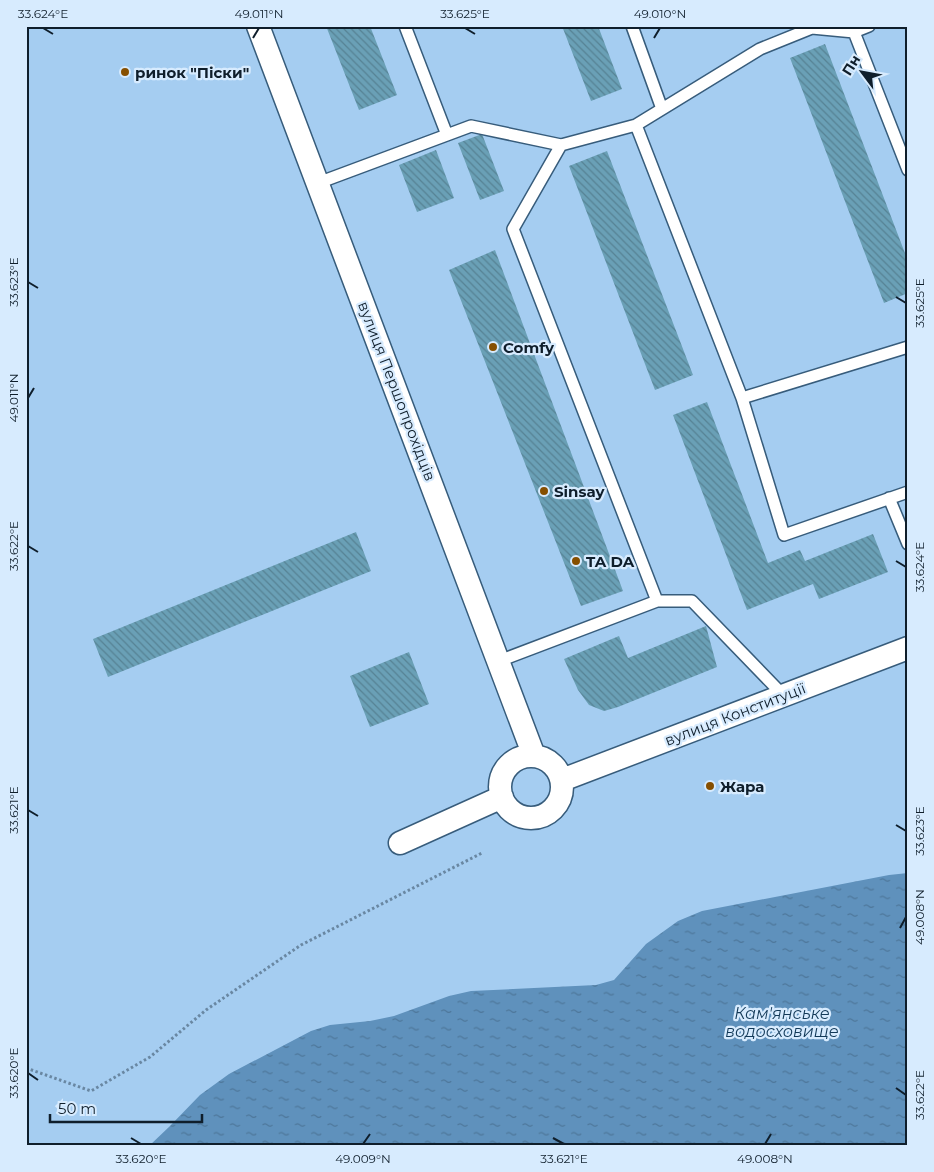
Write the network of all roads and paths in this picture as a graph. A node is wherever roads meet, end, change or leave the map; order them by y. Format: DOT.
graph roads {
  1 [pos="258,26"];
  2 [pos="405,26"];
  3 [pos="632,26"];
  4 [pos="869,26"];
  5 [pos="852,29"];
  6 [pos="662,109"];
  7 [pos="636,125"];
  8 [pos="446,135"];
  9 [pos="561,145"];
  10 [pos="908,170"];
  11 [pos="318,183"];
  12 [pos="908,347"];
  13 [pos="742,398"];
  14 [pos="908,492"];
  15 [pos="889,498"];
  16 [pos="908,544"];
  17 [pos="657,601"];
  18 [pos="908,648"];
  19 [pos="499,661"];
  20 [pos="783,696"];
  21 [pos="534,756"];
  22 [pos="562,780"];
  23 [pos="502,797"];
  24 [pos="400,843"];
  25 [pos="482,853"];
  26 [pos="26,1068"];
  1 -- 11 [label="street, вулиця Першопрохідців"];
  2 -- 8 [label="lane"];
  3 -- 6 [label="lane"];
  4 -- 5 [label="lane"];
  5 -- 6 [label="lane"];
  5 -- 10 [label="lane"];
  6 -- 7 [label="lane"];
  7 -- 9 [label="lane"];
  7 -- 13 [label="lane"];
  8 -- 9 [label="lane"];
  8 -- 11 [label="lane"];
  9 -- 17 [label="lane"];
  11 -- 19 [label="street, вулиця Першопрохідців"];
  12 -- 13 [label="lane"];
  13 -- 15 [label="lane"];
  14 -- 15 [label="lane"];
  15 -- 16 [label="lane"];
  17 -- 19 [label="lane"];
  17 -- 20 [label="lane"];
  18 -- 20 [label="street, вулиця Конституції"];
  19 -- 21 [label="street, вулиця Першопрохідців"];
  20 -- 22 [label="street, вулиця Конституції"];
  21 -- 22 [label="street"];
  21 -- 23 [label="street"];
  22 -- 23 [label="street"];
  23 -- 24 [label="street"];
  25 -- 26 [label="path"];
}
